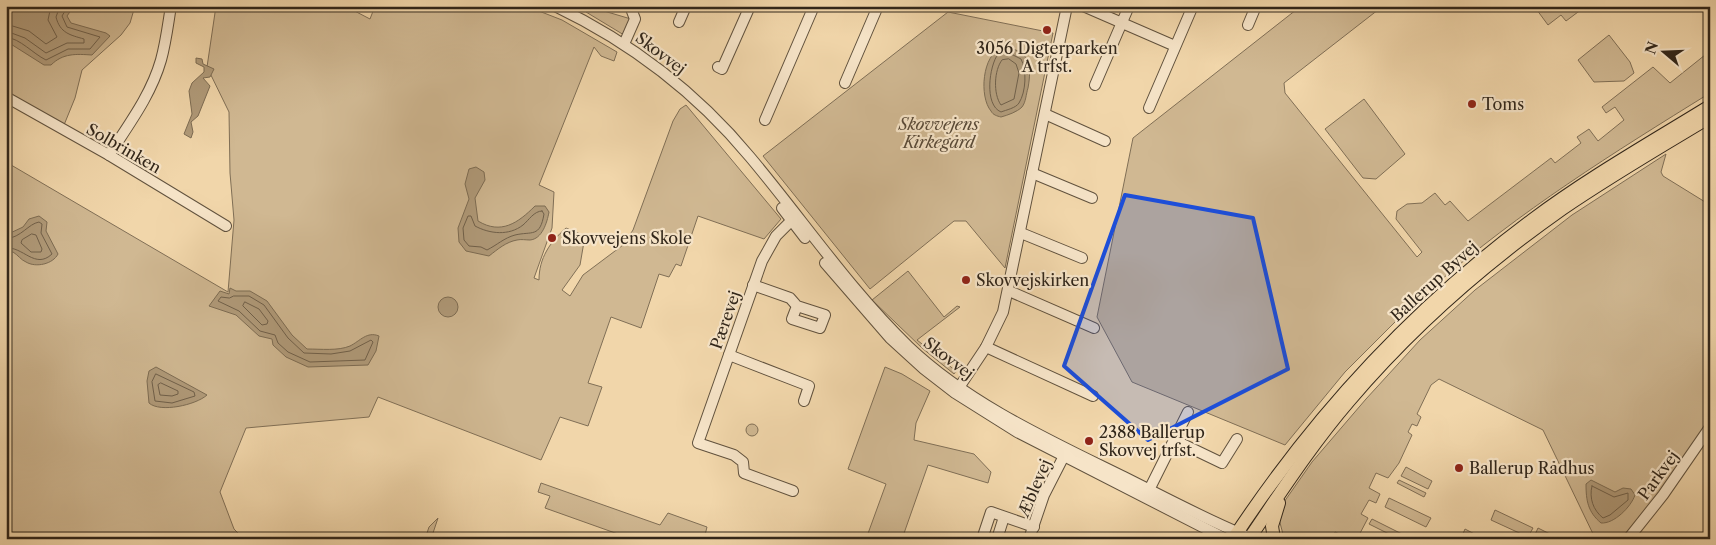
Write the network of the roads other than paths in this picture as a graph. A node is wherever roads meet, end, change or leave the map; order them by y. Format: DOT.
graph roads {
  1 [pos="171,6"];
  2 [pos="555,6"];
  3 [pos="630,6"];
  4 [pos="686,6"];
  5 [pos="750,6"];
  6 [pos="814,6"];
  7 [pos="878,6"];
  8 [pos="1067,6"];
  9 [pos="1083,6"];
  10 [pos="1129,6"];
  11 [pos="1256,6"];
  12 [pos="1192,8"];
  13 [pos="679,22"];
  14 [pos="1121,23"];
  15 [pos="1248,25"];
  16 [pos="624,44"];
  17 [pos="1175,46"];
  18 [pos="718,67"];
  19 [pos="845,83"];
  20 [pos="1095,85"];
  21 [pos="6,97"];
  22 [pos="1710,106"];
  23 [pos="1148,108"];
  24 [pos="1045,114"];
  25 [pos="1710,117"];
  26 [pos="766,120"];
  27 [pos="1105,141"];
  28 [pos="109,155"];
  29 [pos="1032,173"];
  30 [pos="1092,198"];
  31 [pos="794,218"];
  32 [pos="226,226"];
  33 [pos="1021,233"];
  34 [pos="1082,258"];
  35 [pos="753,285"];
  36 [pos="1009,291"];
  37 [pos="797,306"];
  38 [pos="1094,328"];
  39 [pos="986,347"];
  40 [pos="729,355"];
  41 [pos="957,389"];
  42 [pos="1094,396"];
  43 [pos="804,401"];
  44 [pos="1188,412"];
  45 [pos="1709,431"];
  46 [pos="1238,439"];
  47 [pos="1174,440"];
  48 [pos="1066,452"];
  49 [pos="1292,475"];
  50 [pos="793,491"];
  51 [pos="1147,493"];
  52 [pos="1004,517"];
  53 [pos="1034,527"];
  54 [pos="1232,537"];
  55 [pos="1251,538"];
  56 [pos="982,539"];
  57 [pos="997,539"];
  58 [pos="1029,539"];
  59 [pos="1274,539"];
  60 [pos="1628,539"];
  1 -- 28 [label="street"];
  2 -- 16 [label="street, Skovvej"];
  3 -- 16 [label="street"];
  4 -- 13 [label="street"];
  5 -- 18 [label="street"];
  6 -- 26 [label="street"];
  7 -- 19 [label="street"];
  8 -- 24 [label="street"];
  9 -- 14 [label="street"];
  10 -- 14 [label="street"];
  11 -- 15 [label="street"];
  12 -- 17 [label="street"];
  14 -- 17 [label="street"];
  14 -- 20 [label="street"];
  16 -- 31 [label="street, Skovvej"];
  17 -- 23 [label="street"];
  21 -- 28 [label="street, Solbrinken"];
  22 -- 54 [label="main road, Ballerup Byvej"];
  24 -- 27 [label="street"];
  24 -- 29 [label="street"];
  25 -- 49 [label="main road, Ballerup Byvej"];
  28 -- 32 [label="street, Solbrinken"];
  29 -- 30 [label="street"];
  29 -- 33 [label="street"];
  31 -- 35 [label="street, Pærevej"];
  31 -- 41 [label="street, Skovvej"];
  33 -- 34 [label="street"];
  33 -- 36 [label="street"];
  35 -- 37 [label="street"];
  35 -- 40 [label="street, Pærevej"];
  36 -- 38 [label="street"];
  36 -- 39 [label="street"];
  39 -- 41 [label="street"];
  39 -- 42 [label="street"];
  40 -- 43 [label="street"];
  40 -- 50 [label="street, Pærevej"];
  41 -- 48 [label="street, Skovvej"];
  44 -- 47 [label="street"];
  45 -- 60 [label="street, Parkvej"];
  46 -- 47 [label="street"];
  47 -- 51 [label="street"];
  48 -- 51 [label="street, Skovvej"];
  48 -- 53 [label="street, Æblevej"];
  49 -- 55 [label="main road, Ballerup Byvej"];
  49 -- 59 [label="main road"];
  51 -- 54 [label="street, Skovvej"];
  52 -- 53 [label="street"];
  52 -- 56 [label="street"];
  52 -- 57 [label="street"];
  53 -- 58 [label="street, Æblevej"];
  54 -- 55 [label="street, Skovvej"];
}
